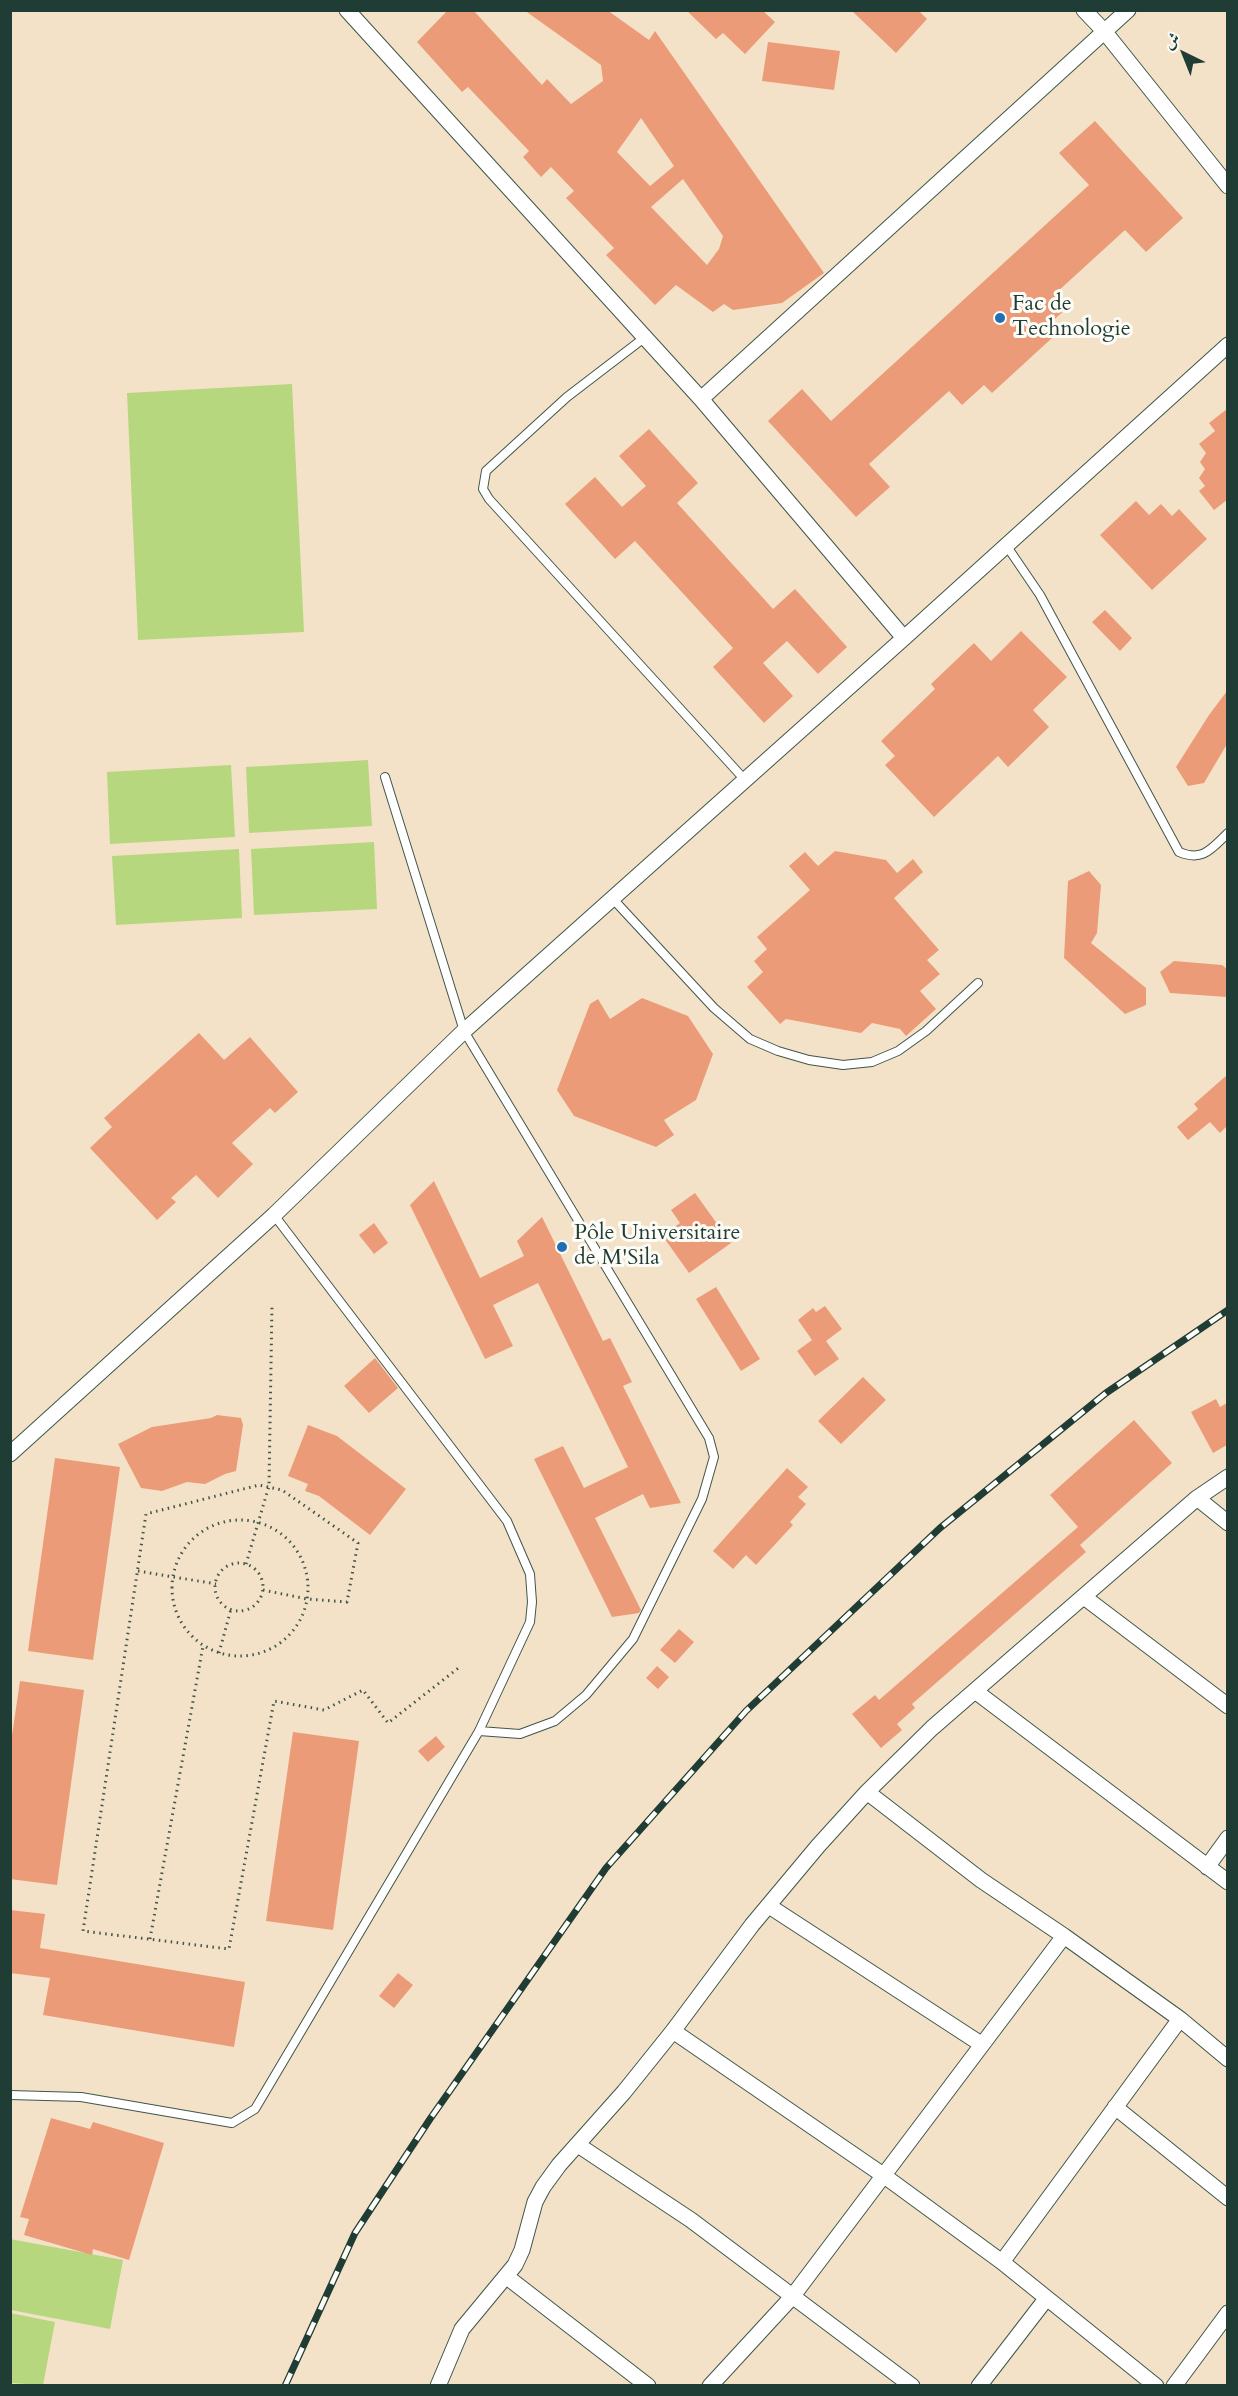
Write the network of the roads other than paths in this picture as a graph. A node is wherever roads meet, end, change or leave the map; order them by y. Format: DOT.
graph roads {
  1 [pos="347,10"];
  2 [pos="1084,10"];
  3 [pos="1128,10"];
  4 [pos="1104,32"];
  5 [pos="1227,186"];
  6 [pos="645,338"];
  7 [pos="1227,345"];
  8 [pos="701,399"];
  9 [pos="1006,545"];
  10 [pos="904,638"];
  11 [pos="385,777"];
  12 [pos="745,780"];
  13 [pos="1227,833"];
  14 [pos="613,899"];
  15 [pos="978,982"];
  16 [pos="464,1031"];
  17 [pos="274,1215"];
  18 [pos="10,1454"];
  19 [pos="1227,1477"];
  20 [pos="1197,1498"];
  21 [pos="1227,1523"];
  22 [pos="1084,1597"];
  23 [pos="975,1691"];
  24 [pos="1227,1706"];
  25 [pos="479,1731"];
  26 [pos="867,1792"];
  27 [pos="1227,1838"];
  28 [pos="1207,1867"];
  29 [pos="1227,1882"];
  30 [pos="769,1906"];
  31 [pos="1064,1936"];
  32 [pos="1180,2019"];
  33 [pos="673,2031"];
  34 [pos="981,2044"];
  35 [pos="1226,2055"];
  36 [pos="10,2095"];
  37 [pos="1115,2107"];
  38 [pos="578,2145"];
  39 [pos="883,2175"];
  40 [pos="1227,2198"];
  41 [pos="1002,2262"];
  42 [pos="507,2277"];
  43 [pos="792,2297"];
  44 [pos="1046,2299"];
  45 [pos="1226,2316"];
  46 [pos="438,2385"];
  47 [pos="648,2385"];
  48 [pos="710,2385"];
  49 [pos="912,2385"];
  50 [pos="979,2385"];
  51 [pos="1156,2385"];
  52 [pos="1174,2385"];
  1 -- 6 [label="street"];
  2 -- 4 [label="street"];
  3 -- 4 [label="street"];
  4 -- 5 [label="street"];
  4 -- 8 [label="street"];
  6 -- 8 [label="street"];
  6 -- 12 [label="lane"];
  7 -- 9 [label="street"];
  8 -- 10 [label="street"];
  9 -- 10 [label="street"];
  9 -- 13 [label="lane"];
  10 -- 12 [label="street"];
  11 -- 16 [label="lane"];
  12 -- 14 [label="street"];
  14 -- 15 [label="lane"];
  14 -- 16 [label="street"];
  16 -- 17 [label="street"];
  16 -- 25 [label="lane"];
  17 -- 18 [label="street"];
  17 -- 25 [label="lane"];
  19 -- 20 [label="street"];
  20 -- 21 [label="street"];
  20 -- 22 [label="street"];
  22 -- 23 [label="street"];
  22 -- 24 [label="street"];
  23 -- 26 [label="street"];
  23 -- 28 [label="street"];
  25 -- 36 [label="lane"];
  26 -- 30 [label="street"];
  26 -- 31 [label="street"];
  27 -- 28 [label="street"];
  28 -- 29 [label="street"];
  30 -- 33 [label="street"];
  30 -- 34 [label="street"];
  31 -- 32 [label="street"];
  31 -- 34 [label="street"];
  32 -- 35 [label="street"];
  32 -- 37 [label="street"];
  33 -- 38 [label="street"];
  33 -- 39 [label="street"];
  34 -- 39 [label="street"];
  37 -- 40 [label="street"];
  37 -- 41 [label="street"];
  38 -- 42 [label="street"];
  38 -- 43 [label="street"];
  39 -- 41 [label="street"];
  39 -- 43 [label="street"];
  41 -- 44 [label="street"];
  42 -- 46 [label="street"];
  42 -- 47 [label="street"];
  43 -- 48 [label="street"];
  43 -- 49 [label="street"];
  44 -- 50 [label="street"];
  44 -- 51 [label="street"];
  45 -- 52 [label="street"];
}
